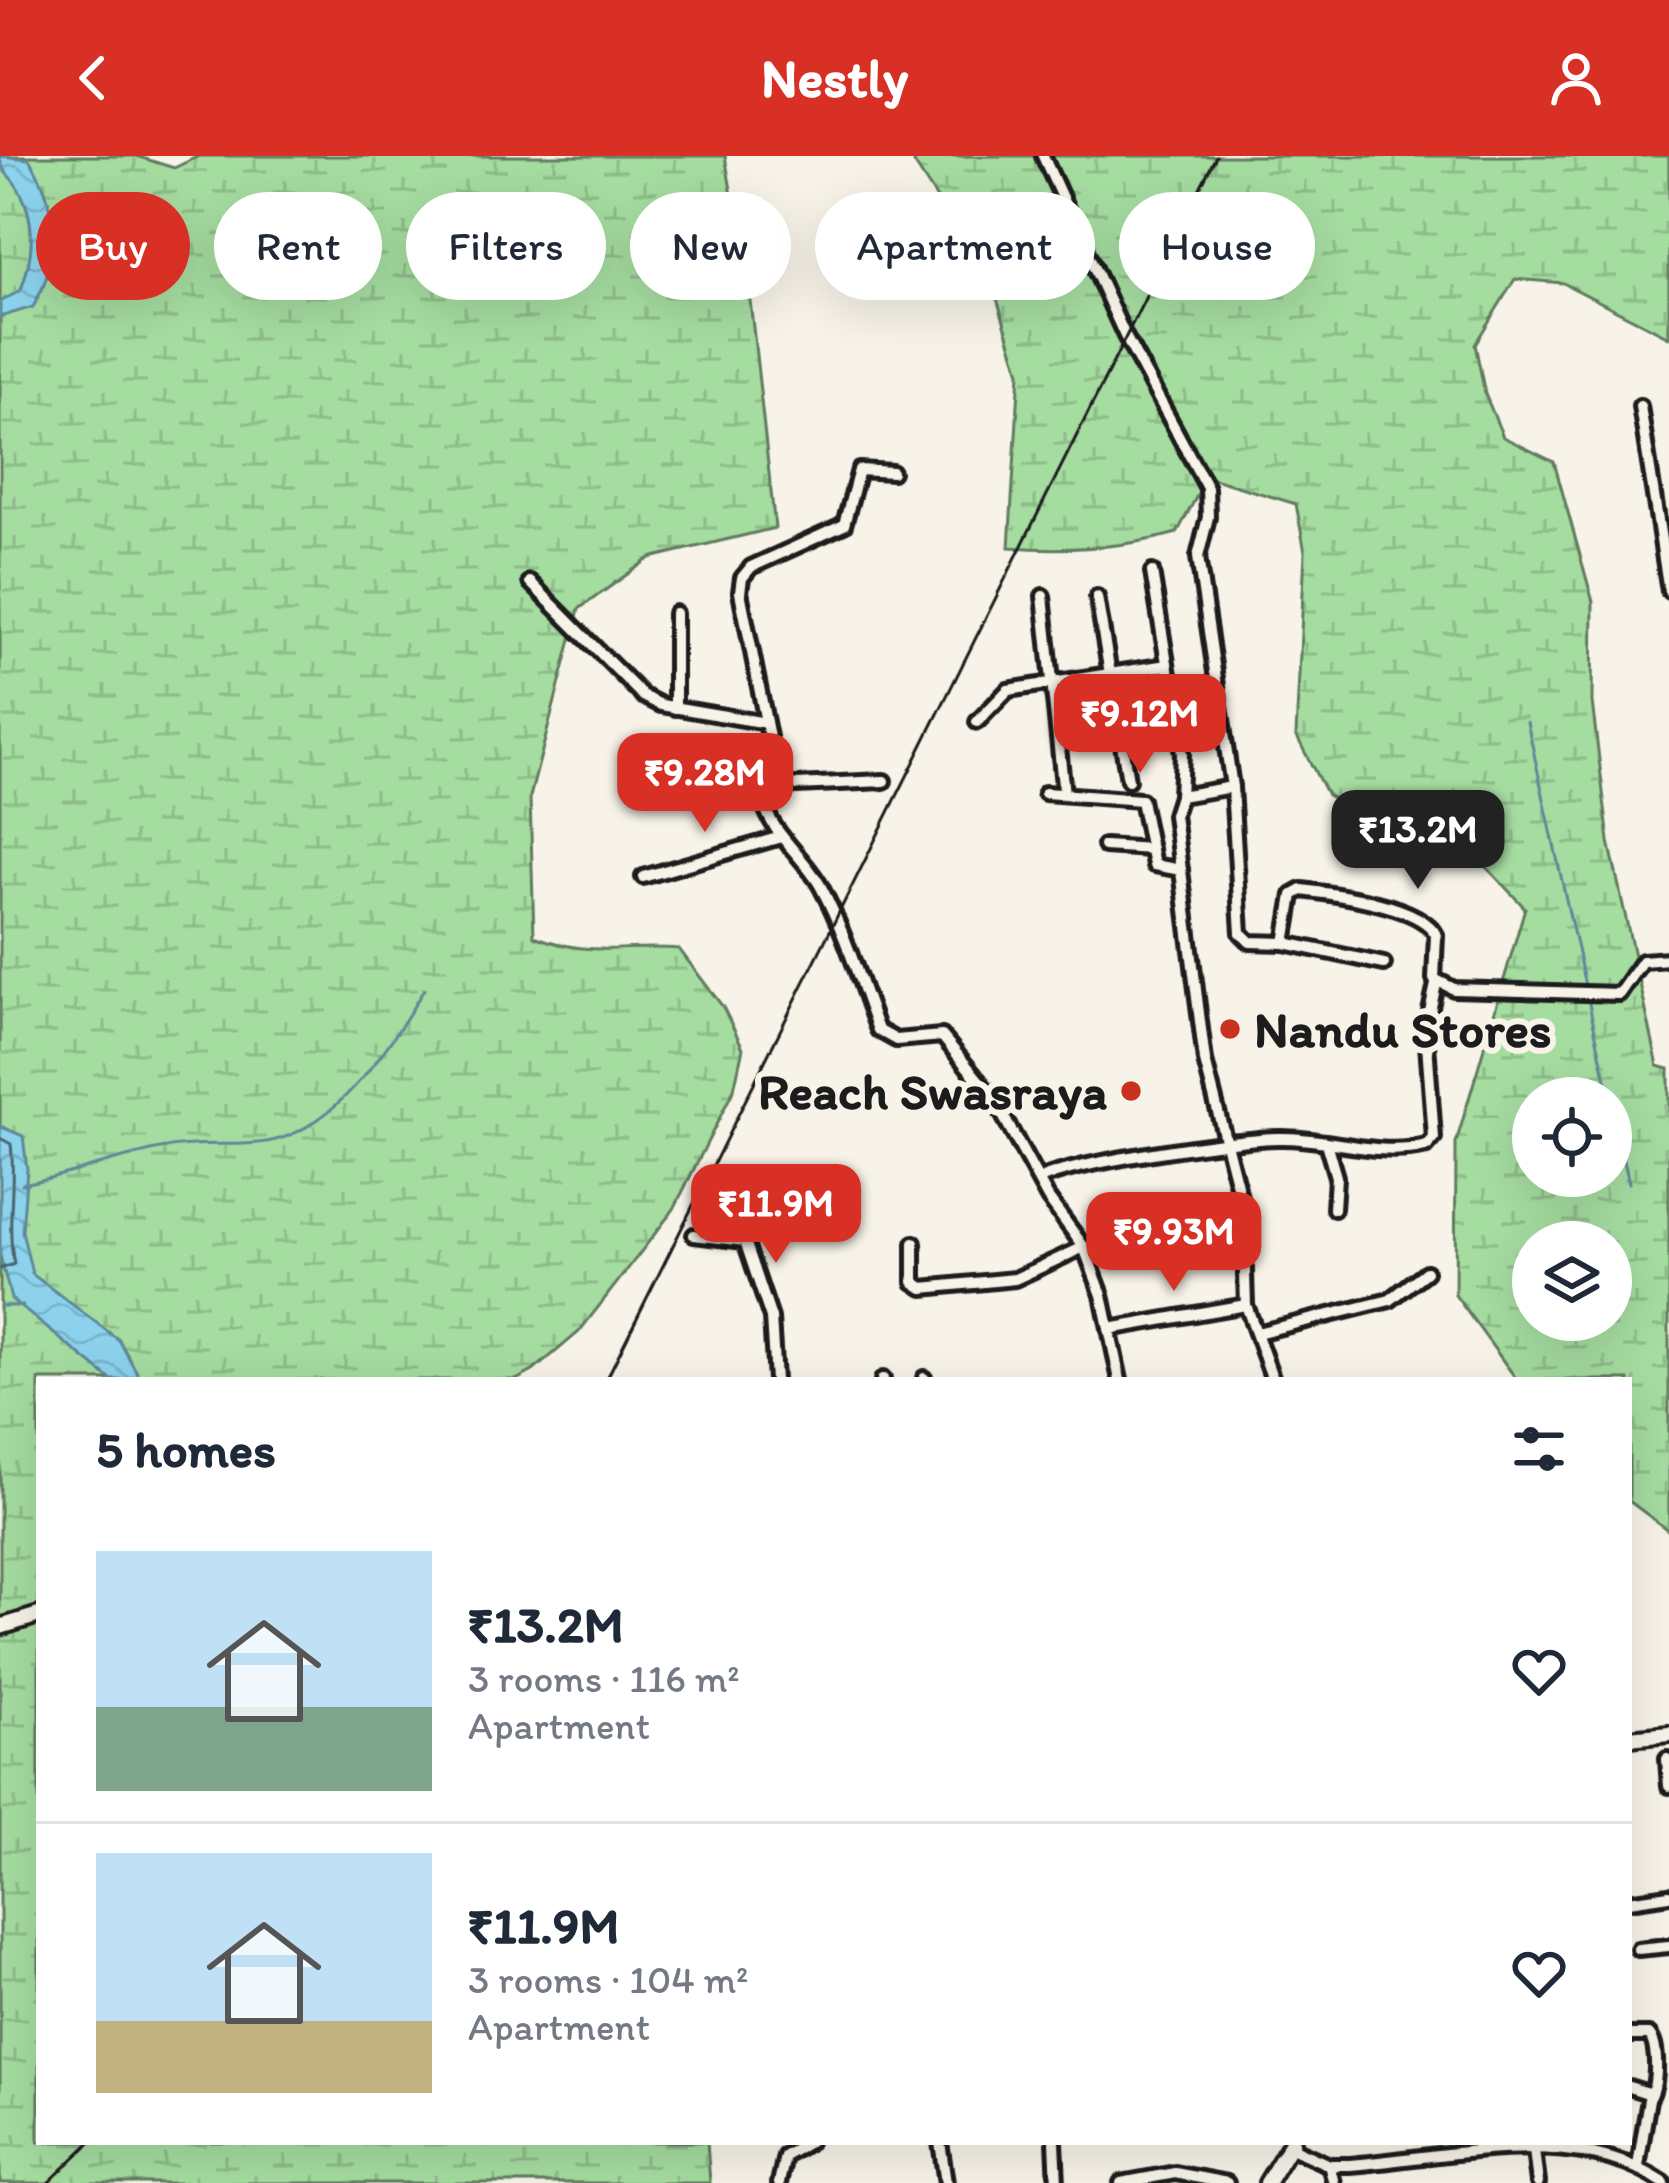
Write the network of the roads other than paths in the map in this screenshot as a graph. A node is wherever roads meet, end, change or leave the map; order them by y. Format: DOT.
graph roads {
  1 [pos="1043,156"];
  2 [pos="1640,406"];
  3 [pos="892,472"];
  4 [pos="1153,572"];
  5 [pos="530,582"];
  6 [pos="1669,591"];
  7 [pos="1043,596"];
  8 [pos="1097,596"];
  9 [pos="675,613"];
  10 [pos="1168,665"];
  11 [pos="1110,674"];
  12 [pos="1053,682"];
  13 [pos="675,708"];
  14 [pos="977,722"];
  15 [pos="766,723"];
  16 [pos="1128,780"];
  17 [pos="884,781"];
  18 [pos="774,786"];
  19 [pos="1232,787"];
  20 [pos="1045,793"];
  21 [pos="1064,794"];
  22 [pos="1180,796"];
  23 [pos="781,837"];
  24 [pos="1104,846"];
  25 [pos="1151,849"];
  26 [pos="1181,870"];
  27 [pos="643,877"];
  28 [pos="1285,943"];
  29 [pos="1669,958"];
  30 [pos="1384,964"];
  31 [pos="1436,984"];
  32 [pos="1224,1144"];
  33 [pos="1327,1145"];
  34 [pos="1039,1180"];
  35 [pos="1334,1209"];
  36 [pos="694,1235"];
  37 [pos="914,1243"];
  38 [pos="1084,1247"];
  39 [pos="1426,1273"];
  40 [pos="1246,1304"];
  41 [pos="1109,1329"];
  42 [pos="1257,1333"];
  43 [pos="775,1377"];
  44 [pos="1119,1377"];
  45 [pos="1272,1377"];
  46 [pos="36,1616"];
  47 [pos="0,1627"];
  48 [pos="1669,1733"];
  49 [pos="1632,1738"];
  50 [pos="1667,1759"];
  51 [pos="1669,1786"];
  52 [pos="1669,1895"];
  53 [pos="1632,1900"];
  54 [pos="1669,1946"];
  55 [pos="1638,1949"];
  56 [pos="1632,2035"];
  57 [pos="1658,2091"];
  58 [pos="804,2145"];
  59 [pos="940,2145"];
  60 [pos="1055,2145"];
  61 [pos="1292,2145"];
  62 [pos="1429,2145"];
  63 [pos="1534,2150"];
  64 [pos="1428,2158"];
  65 [pos="1329,2164"];
  66 [pos="1638,2165"];
  67 [pos="779,2183"];
  68 [pos="946,2183"];
  69 [pos="1057,2183"];
  70 [pos="1121,2183"];
  71 [pos="1227,2183"];
  72 [pos="1267,2183"];
  73 [pos="1334,2183"];
  74 [pos="1538,2183"];
  75 [pos="1664,2183"];
  1 -- 19 [label="street"];
  2 -- 6 [label="street"];
  3 -- 15 [label="street"];
  4 -- 10 [label="street"];
  5 -- 13 [label="street"];
  7 -- 12 [label="street"];
  8 -- 11 [label="street"];
  9 -- 13 [label="street"];
  10 -- 11 [label="street"];
  10 -- 22 [label="street"];
  11 -- 12 [label="street"];
  11 -- 16 [label="street"];
  12 -- 14 [label="street"];
  12 -- 21 [label="street"];
  13 -- 15 [label="street"];
  15 -- 18 [label="street"];
  17 -- 18 [label="street"];
  18 -- 23 [label="street"];
  19 -- 22 [label="street"];
  19 -- 28 [label="street"];
  20 -- 21 [label="street"];
  21 -- 25 [label="street"];
  22 -- 26 [label="street"];
  23 -- 27 [label="street"];
  23 -- 34 [label="street"];
  24 -- 25 [label="street"];
  25 -- 26 [label="street"];
  26 -- 32 [label="street"];
  28 -- 30 [label="street"];
  28 -- 31 [label="street"];
  29 -- 31 [label="street"];
  31 -- 33 [label="street"];
  32 -- 33 [label="street"];
  32 -- 34 [label="street"];
  32 -- 40 [label="street"];
  33 -- 35 [label="street"];
  34 -- 38 [label="street"];
  36 -- 43 [label="street"];
  37 -- 38 [label="street"];
  38 -- 41 [label="street"];
  39 -- 42 [label="street"];
  40 -- 41 [label="street"];
  40 -- 42 [label="street"];
  41 -- 44 [label="street"];
  42 -- 45 [label="street"];
  46 -- 47 [label="street"];
  48 -- 49 [label="street"];
  50 -- 51 [label="street"];
  52 -- 53 [label="street"];
  54 -- 55 [label="street"];
  56 -- 57 [label="street"];
  57 -- 66 [label="street"];
  58 -- 67 [label="street"];
  59 -- 68 [label="street"];
  60 -- 69 [label="street"];
  61 -- 65 [label="street"];
  61 -- 72 [label="street"];
  62 -- 64 [label="street"];
  63 -- 64 [label="street"];
  63 -- 66 [label="street"];
  63 -- 74 [label="street"];
  64 -- 65 [label="street"];
  65 -- 73 [label="street"];
  66 -- 75 [label="street"];
  70 -- 71 [label="street"];
}
